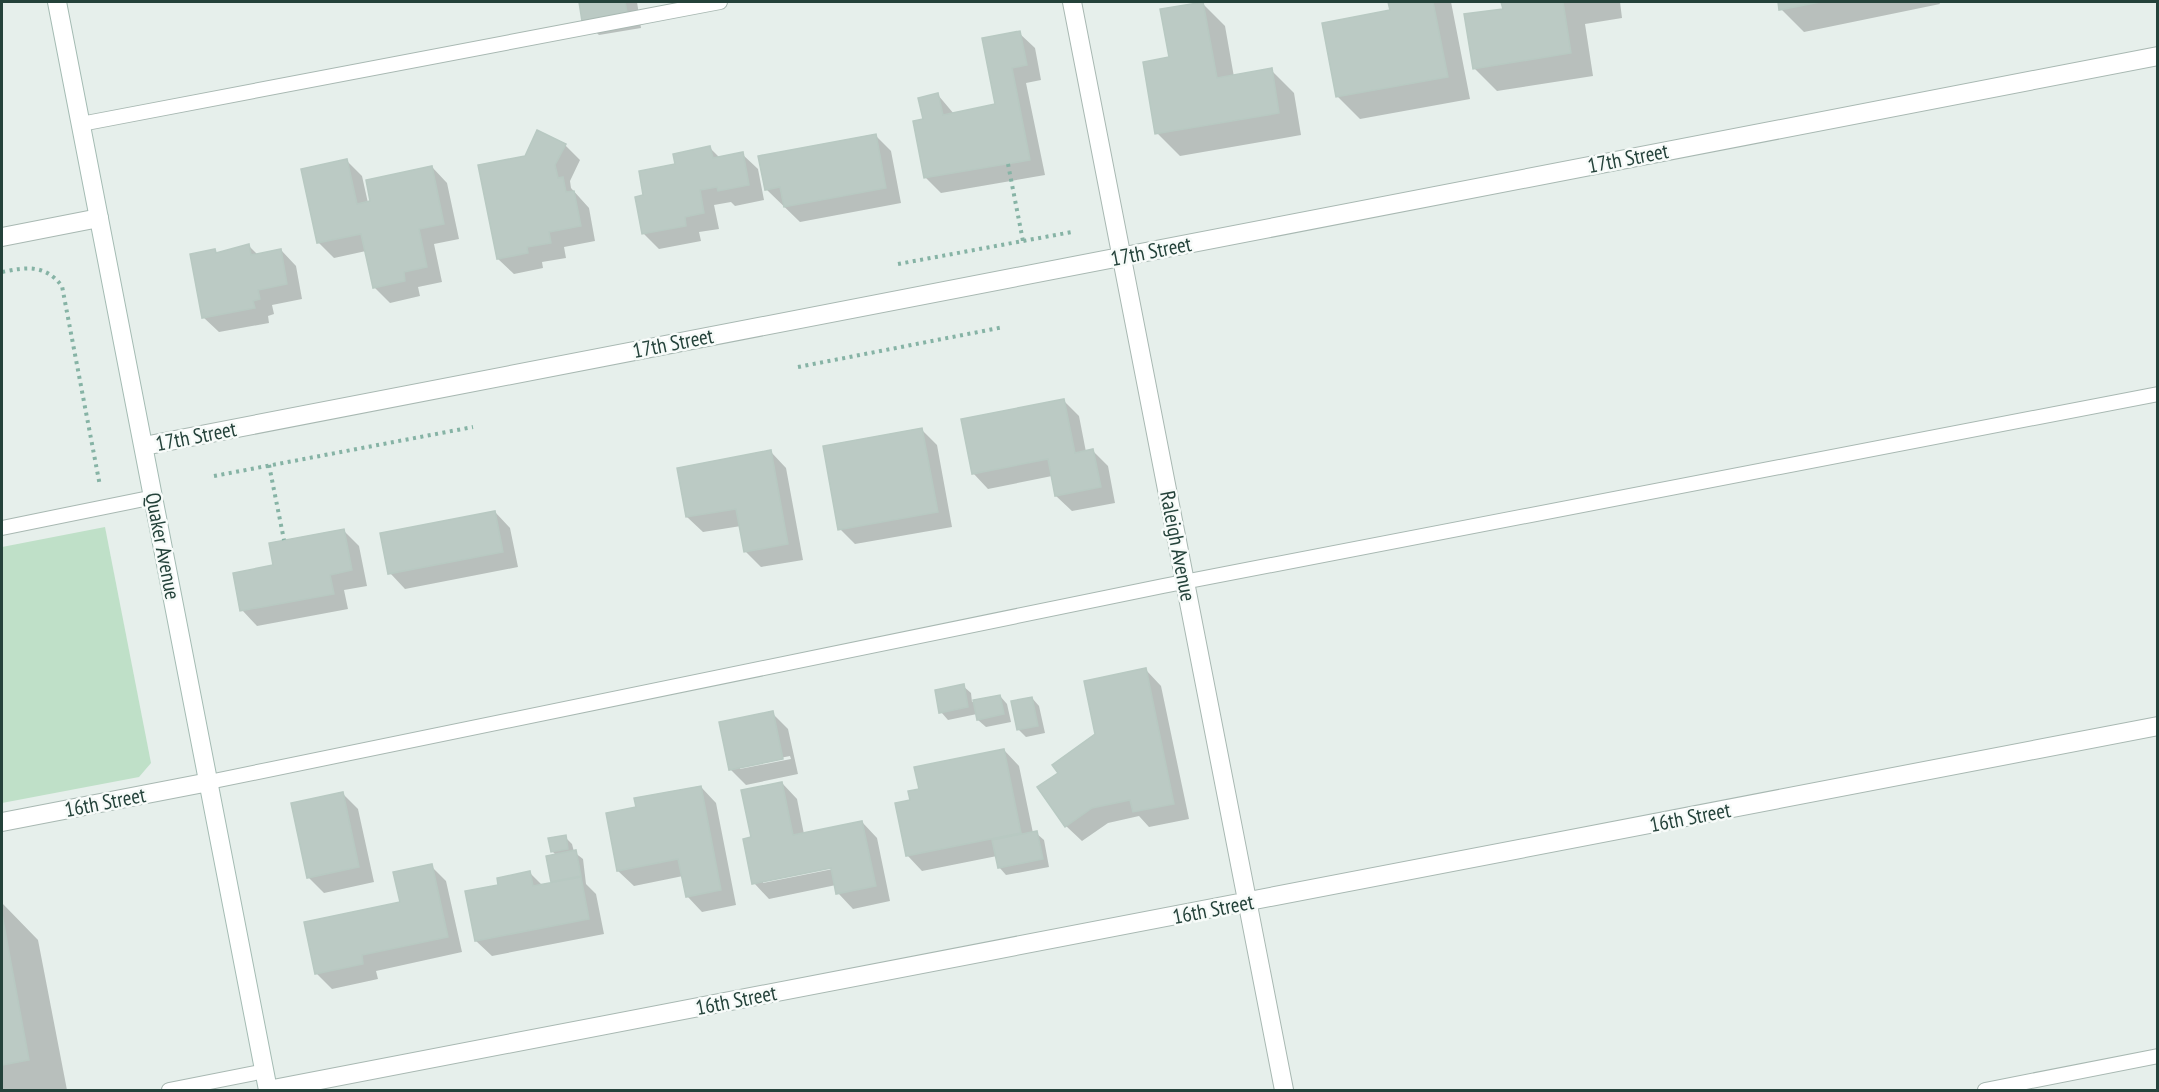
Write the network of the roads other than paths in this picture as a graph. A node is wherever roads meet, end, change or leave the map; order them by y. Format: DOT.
graph roads {
  1 [pos="57,2"];
  2 [pos="720,2"];
  3 [pos="1072,2"];
  4 [pos="2157,56"];
  5 [pos="81,123"];
  6 [pos="99,218"];
  7 [pos="2,237"];
  8 [pos="1122,256"];
  9 [pos="2157,394"];
  10 [pos="144,446"];
  11 [pos="154,497"];
  12 [pos="2,528"];
  13 [pos="1185,582"];
  14 [pos="2157,726"];
  15 [pos="208,782"];
  16 [pos="2,822"];
  17 [pos="1248,902"];
  18 [pos="2157,1056"];
  19 [pos="265,1071"];
  20 [pos="169,1090"];
  21 [pos="268,1090"];
  22 [pos="1284,1090"];
  23 [pos="1985,1090"];
  1 -- 5 [label="street, Quaker Avenue"];
  2 -- 5 [label="lane"];
  3 -- 8 [label="street, Raleigh Avenue"];
  4 -- 8 [label="street, 17th Street"];
  5 -- 6 [label="street, Quaker Avenue"];
  6 -- 7 [label="street"];
  6 -- 10 [label="street, Quaker Avenue"];
  8 -- 10 [label="street, 17th Street"];
  8 -- 13 [label="street, Raleigh Avenue"];
  9 -- 13 [label="lane"];
  10 -- 11 [label="street, Quaker Avenue"];
  11 -- 12 [label="lane"];
  11 -- 15 [label="street, Quaker Avenue"];
  13 -- 15 [label="lane"];
  13 -- 17 [label="street, Raleigh Avenue"];
  14 -- 17 [label="street, 16th Street"];
  15 -- 16 [label="street, 16th Street"];
  15 -- 19 [label="street, Quaker Avenue"];
  17 -- 21 [label="street, 16th Street"];
  17 -- 22 [label="street, Raleigh Avenue"];
  18 -- 23 [label="lane"];
  19 -- 20 [label="lane"];
  19 -- 21 [label="street, Quaker Avenue"];
}
